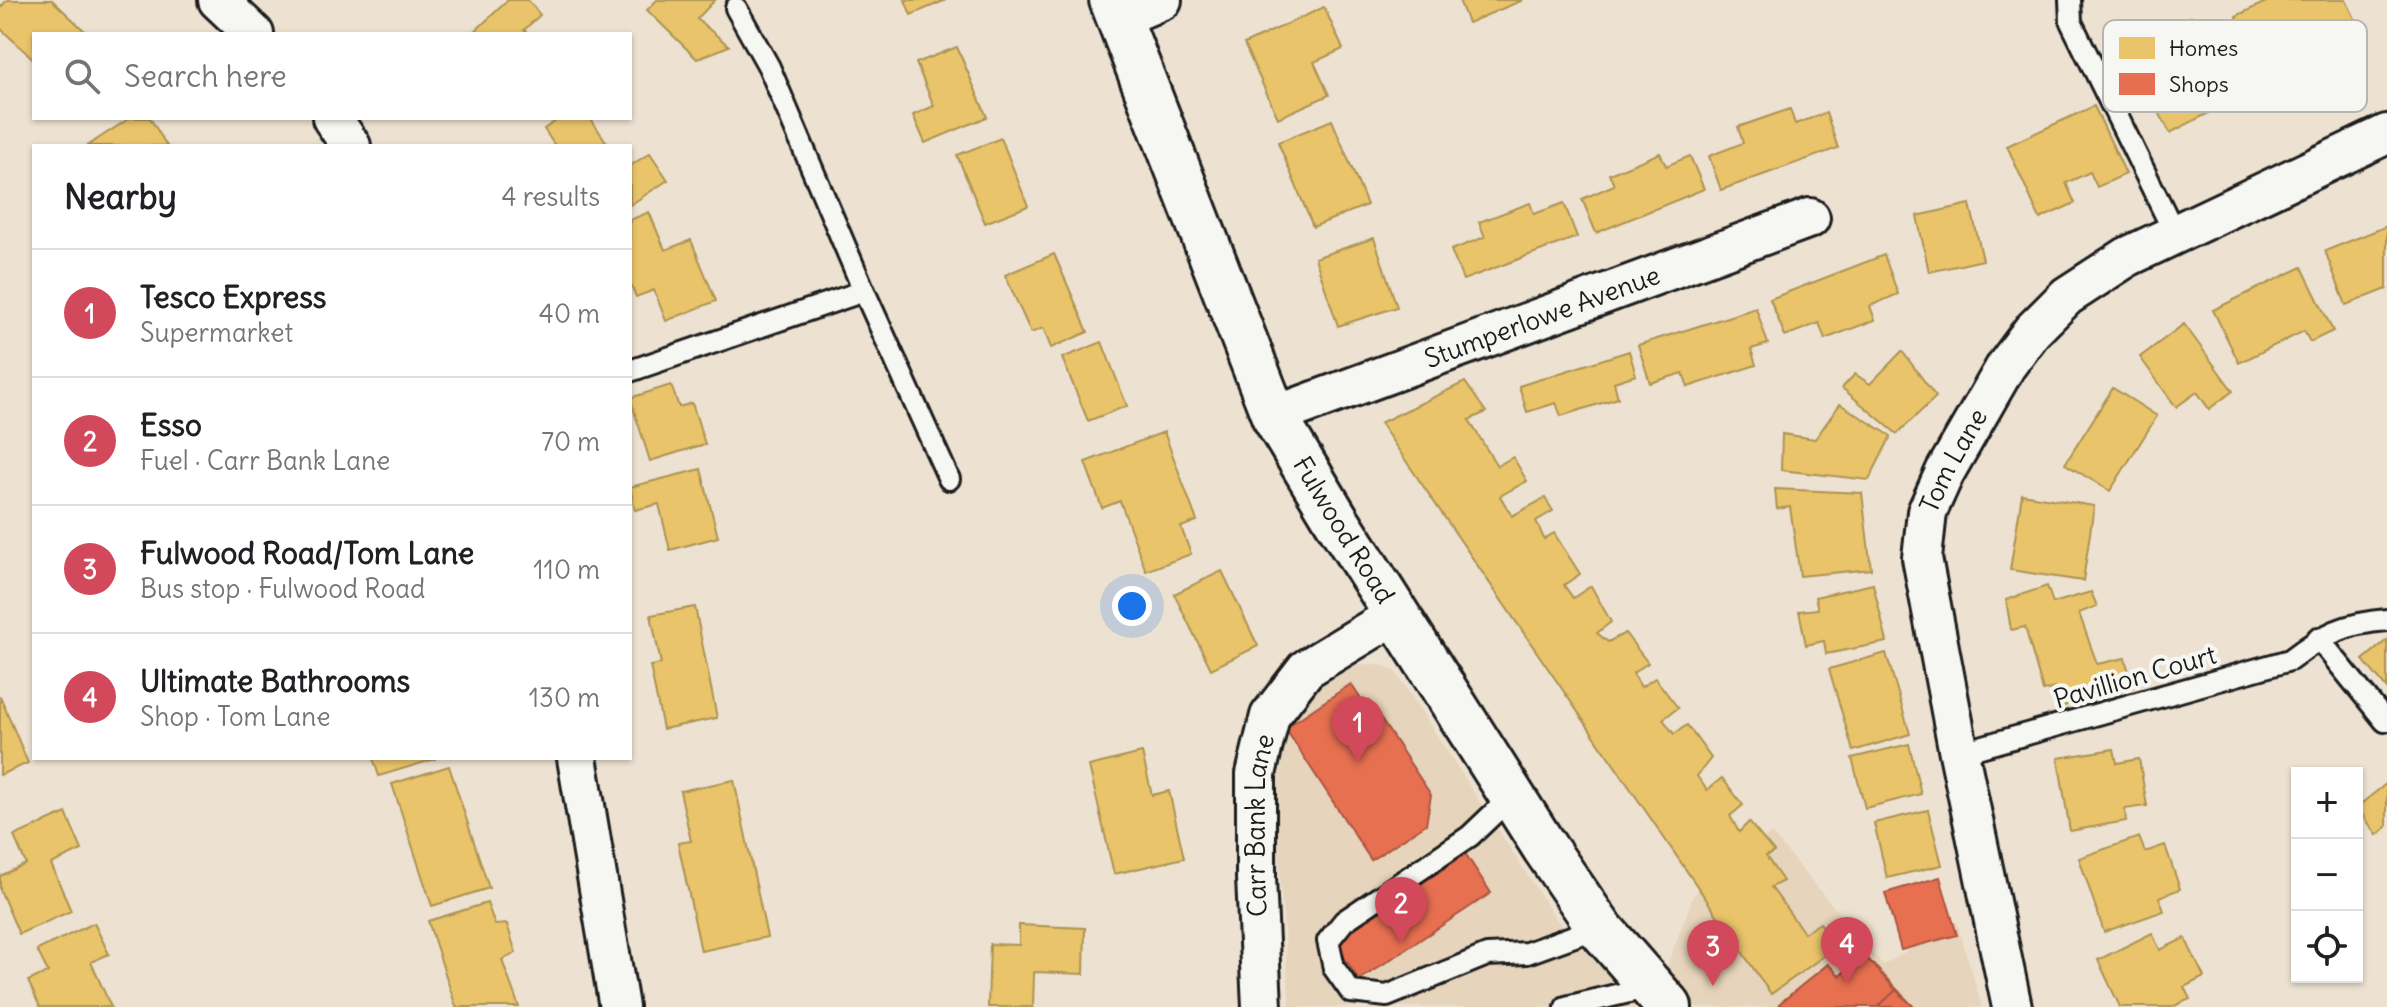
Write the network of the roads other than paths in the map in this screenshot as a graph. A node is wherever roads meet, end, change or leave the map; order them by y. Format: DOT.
graph roads {
  1 [pos="218,0"];
  2 [pos="1162,0"];
  3 [pos="2070,0"];
  4 [pos="736,8"];
  5 [pos="1115,9"];
  6 [pos="252,32"];
  7 [pos="2103,87"];
  8 [pos="2115,112"];
  9 [pos="333,120"];
  10 [pos="2387,134"];
  11 [pos="350,144"];
  12 [pos="1810,218"];
  13 [pos="2175,234"];
  14 [pos="864,291"];
  15 [pos="632,370"];
  16 [pos="1274,416"];
  17 [pos="949,479"];
  18 [pos="1397,614"];
  19 [pos="2387,620"];
  20 [pos="2318,638"];
  21 [pos="2385,721"];
  22 [pos="1959,753"];
  23 [pos="577,760"];
  24 [pos="1512,796"];
  25 [pos="1599,927"];
  26 [pos="1660,997"];
  27 [pos="619,1007"];
  28 [pos="1262,1007"];
  29 [pos="1566,1007"];
  30 [pos="2012,1007"];
  1 -- 6 [label="street"];
  2 -- 5 [label="street"];
  3 -- 7 [label="lane"];
  4 -- 14 [label="lane"];
  5 -- 16 [label="street, Fulwood Road"];
  8 -- 13 [label="lane"];
  9 -- 11 [label="street"];
  10 -- 13 [label="street, Tom Lane"];
  12 -- 16 [label="street, Stumperlowe Avenue"];
  13 -- 22 [label="street, Tom Lane"];
  14 -- 15 [label="lane"];
  14 -- 17 [label="lane"];
  16 -- 18 [label="street, Fulwood Road"];
  18 -- 24 [label="street, Fulwood Road"];
  18 -- 28 [label="street, Carr Bank Lane"];
  19 -- 20 [label="lane, Pavillion Court"];
  20 -- 21 [label="lane"];
  20 -- 22 [label="lane, Pavillion Court"];
  22 -- 30 [label="street, Tom Lane"];
  23 -- 27 [label="street"];
  24 -- 25 [label="street, Fulwood Road"];
  24 -- 25 [label="lane"];
  25 -- 26 [label="street, Fulwood Road"];
  26 -- 29 [label="lane"];
}
